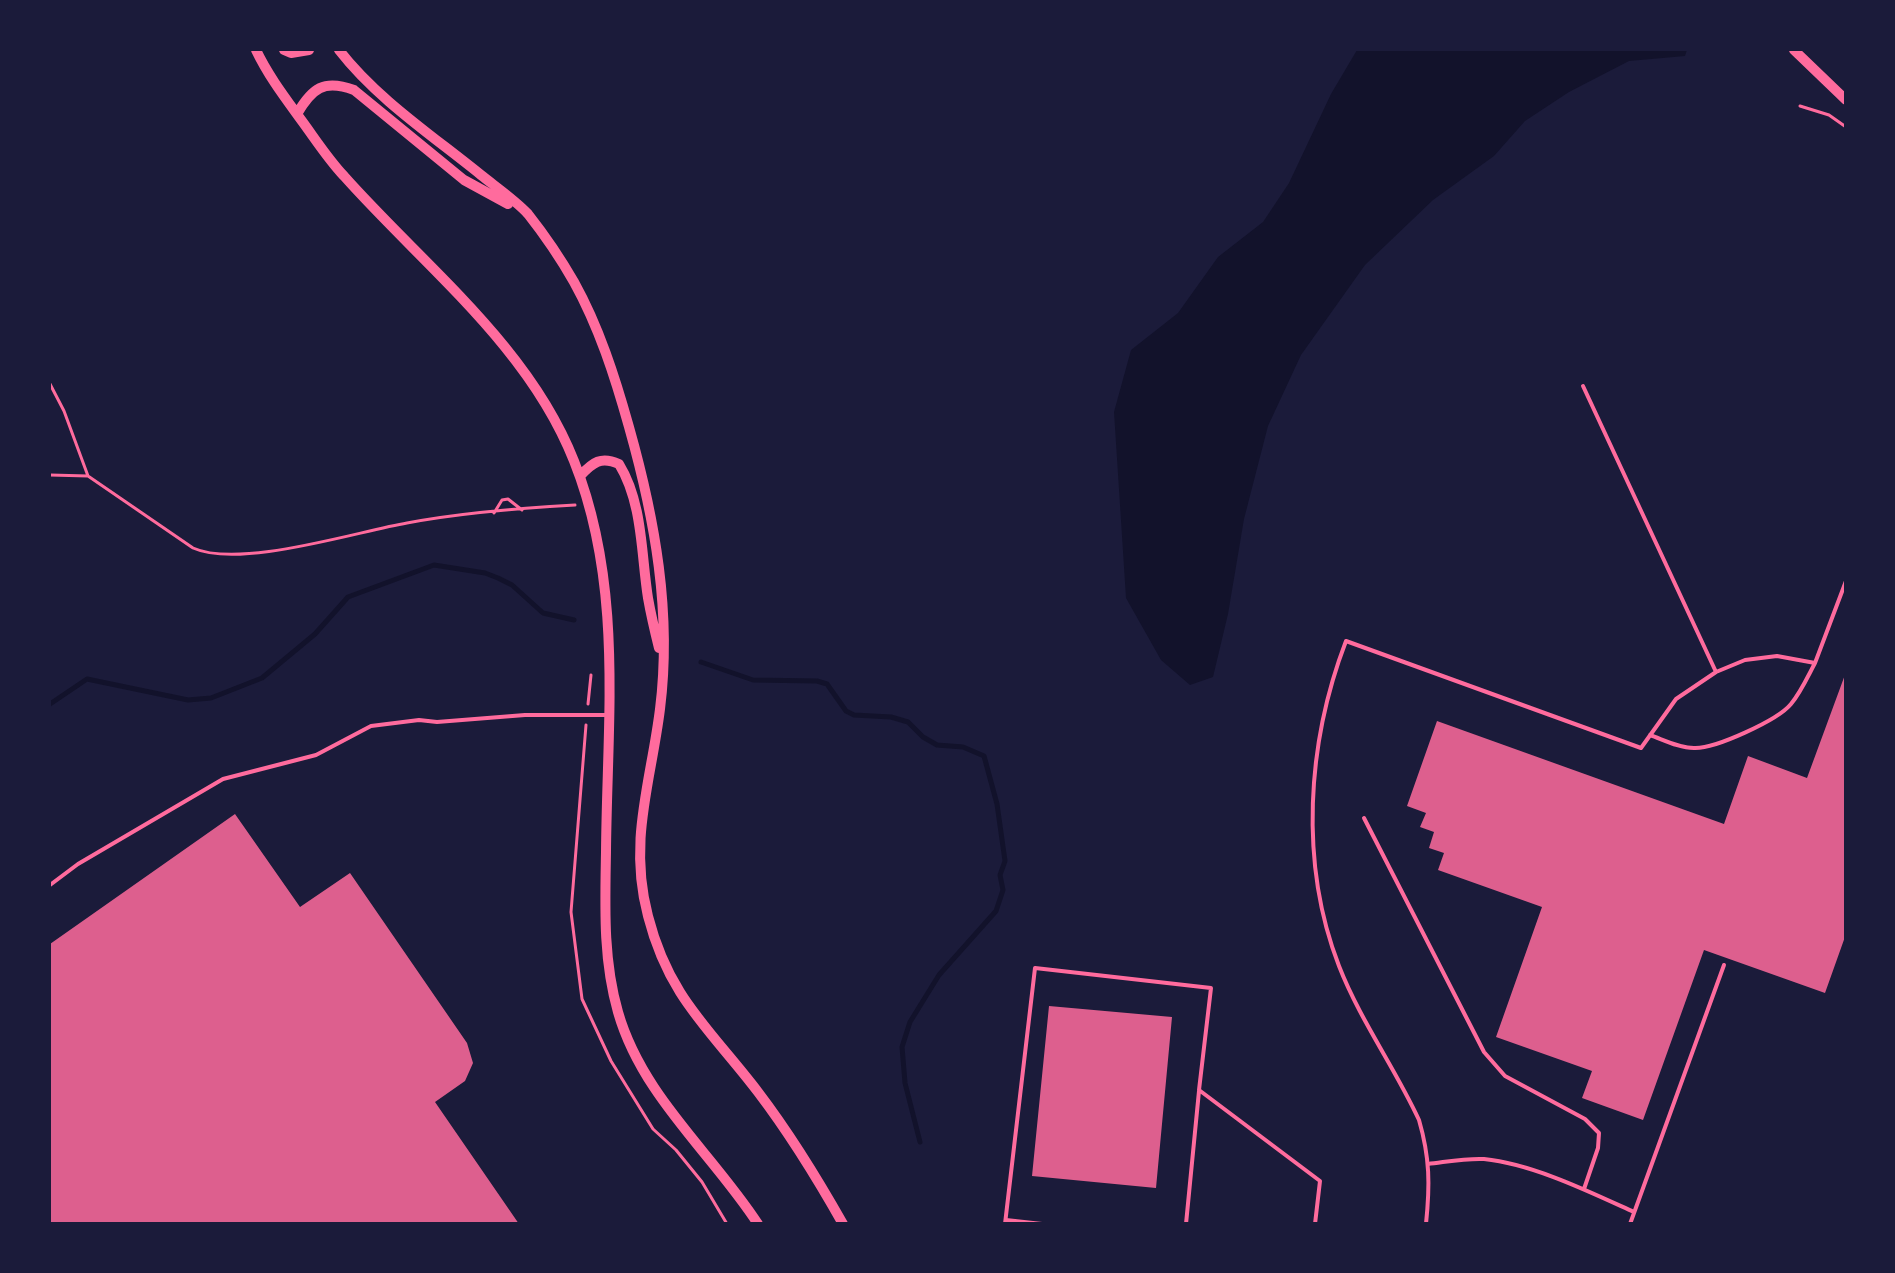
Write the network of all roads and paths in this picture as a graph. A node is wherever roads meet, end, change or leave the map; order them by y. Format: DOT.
graph roads {
  1 [pos="256,50"];
  2 [pos="284,50"];
  3 [pos="309,50"];
  4 [pos="339,50"];
  5 [pos="1794,50"];
  6 [pos="1845,100"];
  7 [pos="1800,106"];
  8 [pos="297,114"];
  9 [pos="1845,127"];
  10 [pos="527,214"];
  11 [pos="50,384"];
  12 [pos="1583,386"];
  13 [pos="50,475"];
  14 [pos="88,476"];
  15 [pos="580,476"];
  16 [pos="589,505"];
  17 [pos="522,510"];
  18 [pos="494,513"];
  19 [pos="1845,581"];
  20 [pos="1815,663"];
  21 [pos="663,666"];
  22 [pos="1716,672"];
  23 [pos="608,715"];
  24 [pos="1650,735"];
  25 [pos="1365,818"];
  26 [pos="50,885"];
  27 [pos="1724,965"];
  28 [pos="1199,1090"];
  29 [pos="1428,1164"];
  30 [pos="1584,1190"];
  31 [pos="1634,1212"];
  32 [pos="1005,1222"];
  33 [pos="758,1224"];
  34 [pos="843,1224"];
  35 [pos="1042,1224"];
  36 [pos="1186,1224"];
  37 [pos="1315,1224"];
  38 [pos="1426,1224"];
  39 [pos="1630,1224"];
  1 -- 8 [label="street"];
  2 -- 3 [label="street"];
  4 -- 10 [label="street"];
  5 -- 6 [label="street"];
  7 -- 9 [label="path"];
  8 -- 10 [label="street"];
  8 -- 15 [label="street"];
  10 -- 21 [label="street"];
  11 -- 14 [label="path"];
  12 -- 22 [label="lane"];
  13 -- 14 [label="path"];
  14 -- 18 [label="path"];
  15 -- 16 [label="street"];
  15 -- 21 [label="street"];
  16 -- 17 [label="path"];
  16 -- 23 [label="street"];
  17 -- 18 [label="path"];
  17 -- 18 [label="path"];
  19 -- 20 [label="lane"];
  20 -- 22 [label="lane"];
  20 -- 24 [label="lane"];
  21 -- 34 [label="street"];
  22 -- 24 [label="lane"];
  23 -- 26 [label="lane"];
  23 -- 33 [label="street"];
  24 -- 29 [label="lane"];
  25 -- 30 [label="lane"];
  27 -- 31 [label="lane"];
  28 -- 32 [label="lane"];
  28 -- 36 [label="lane"];
  28 -- 37 [label="lane"];
  29 -- 30 [label="lane"];
  29 -- 38 [label="lane"];
  30 -- 31 [label="lane"];
  31 -- 39 [label="lane"];
  32 -- 35 [label="lane"];
}
